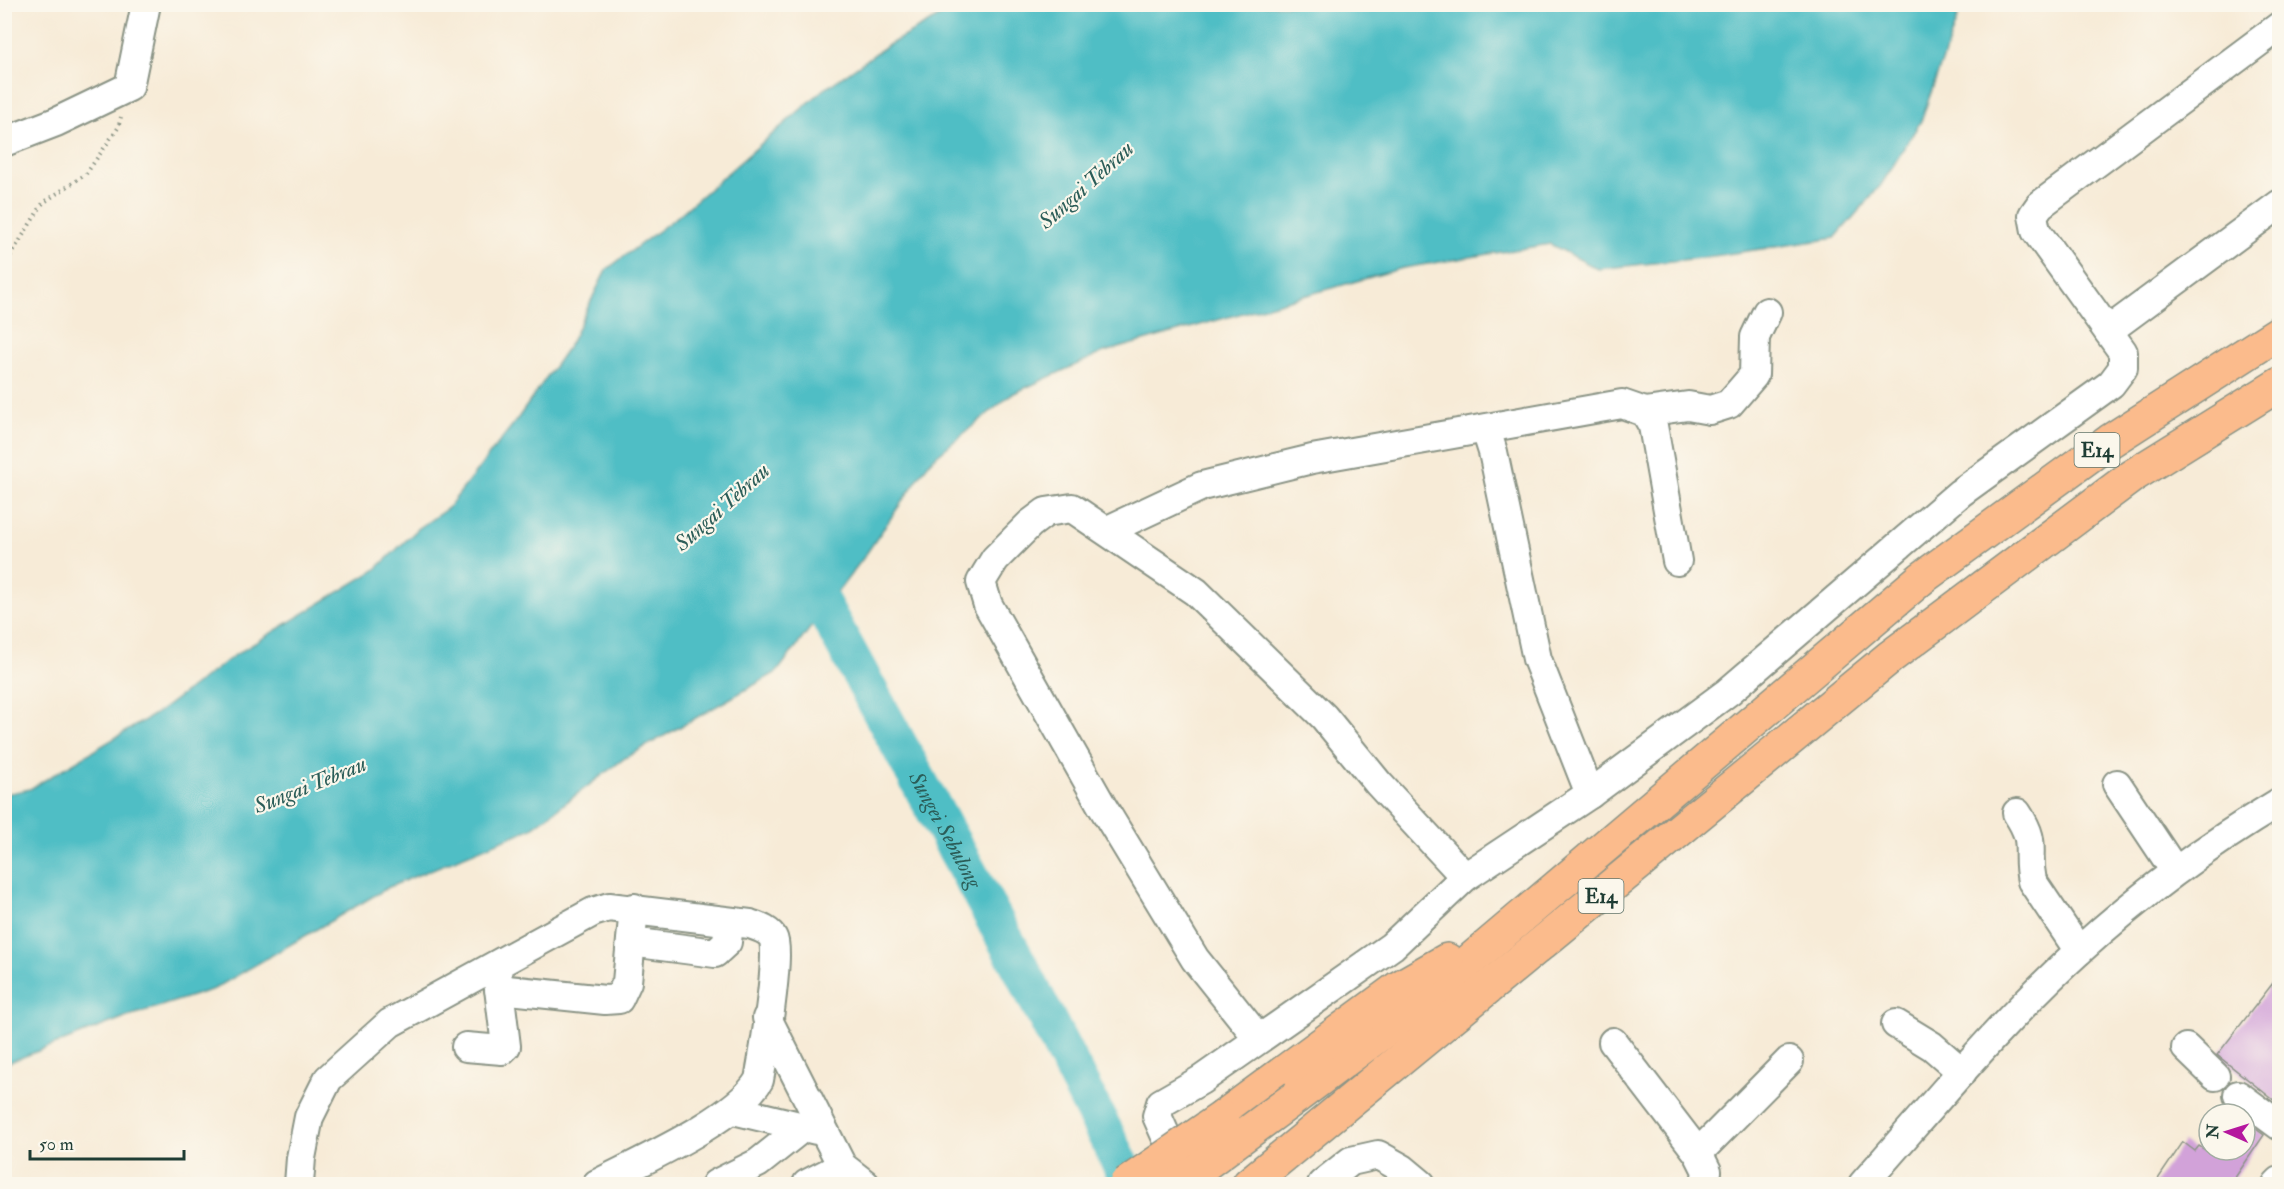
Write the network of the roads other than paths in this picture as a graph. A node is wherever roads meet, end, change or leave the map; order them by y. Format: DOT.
graph roads {
  1 [pos="146,4"];
  2 [pos="2280,26"];
  3 [pos="4,142"];
  4 [pos="2280,204"];
  5 [pos="1767,312"];
  6 [pos="2109,331"];
  7 [pos="2280,332"];
  8 [pos="2280,384"];
  9 [pos="1645,412"];
  10 [pos="1486,429"];
  11 [pos="1108,530"];
  12 [pos="1677,561"];
  13 [pos="2117,784"];
  14 [pos="1590,794"];
  15 [pos="2280,802"];
  16 [pos="2017,813"];
  17 [pos="2175,871"];
  18 [pos="1465,877"];
  19 [pos="634,908"];
  20 [pos="729,922"];
  21 [pos="1509,925"];
  22 [pos="631,942"];
  23 [pos="2079,951"];
  24 [pos="498,976"];
  25 [pos="767,1018"];
  26 [pos="1896,1024"];
  27 [pos="1258,1038"];
  28 [pos="1613,1042"];
  29 [pos="466,1047"];
  30 [pos="2186,1048"];
  31 [pos="1789,1061"];
  32 [pos="1962,1072"];
  33 [pos="2215,1076"];
  34 [pos="2238,1095"];
  35 [pos="734,1110"];
  36 [pos="2280,1126"];
  37 [pos="813,1130"];
  38 [pos="1698,1154"];
  39 [pos="842,1166"];
  40 [pos="2280,1181"];
  41 [pos="299,1185"];
  42 [pos="597,1185"];
  43 [pos="716,1185"];
  44 [pos="807,1185"];
  45 [pos="865,1185"];
  46 [pos="1126,1185"];
  47 [pos="1178,1185"];
  48 [pos="1187,1185"];
  49 [pos="1249,1185"];
  50 [pos="1322,1185"];
  51 [pos="1421,1185"];
  52 [pos="1705,1185"];
  53 [pos="1863,1185"];
  54 [pos="2277,1185"];
  1 -- 3 [label="street"];
  2 -- 6 [label="street"];
  4 -- 6 [label="street"];
  5 -- 9 [label="street"];
  6 -- 14 [label="street"];
  7 -- 21 [label="highway, E14"];
  8 -- 49 [label="highway, E14"];
  9 -- 10 [label="street"];
  9 -- 12 [label="street"];
  10 -- 11 [label="street"];
  10 -- 14 [label="street"];
  11 -- 18 [label="street"];
  11 -- 27 [label="street"];
  13 -- 17 [label="street"];
  14 -- 18 [label="street"];
  15 -- 17 [label="street"];
  16 -- 23 [label="street"];
  17 -- 23 [label="street"];
  18 -- 27 [label="street"];
  19 -- 20 [label="street"];
  19 -- 22 [label="street"];
  19 -- 24 [label="street"];
  20 -- 22 [label="street"];
  20 -- 25 [label="street"];
  21 -- 46 [label="highway, bridge"];
  21 -- 47 [label="highway, E14, bridge"];
  22 -- 24 [label="street"];
  23 -- 32 [label="street"];
  24 -- 29 [label="street"];
  24 -- 41 [label="street"];
  25 -- 35 [label="street"];
  25 -- 37 [label="street"];
  26 -- 32 [label="street"];
  27 -- 48 [label="street"];
  28 -- 38 [label="street"];
  30 -- 33 [label="street"];
  31 -- 38 [label="street"];
  32 -- 53 [label="street"];
  34 -- 36 [label="street"];
  35 -- 37 [label="street"];
  35 -- 42 [label="street"];
  37 -- 39 [label="street"];
  37 -- 43 [label="street"];
  38 -- 52 [label="street"];
  39 -- 44 [label="street"];
  39 -- 45 [label="street"];
  40 -- 54 [label="street"];
  50 -- 51 [label="street"];
}
